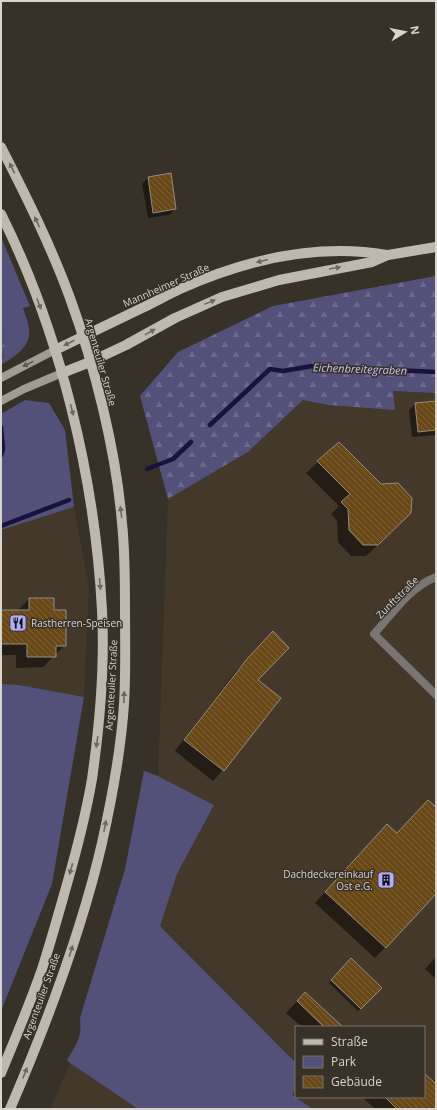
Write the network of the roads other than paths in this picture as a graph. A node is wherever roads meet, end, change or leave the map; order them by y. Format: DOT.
graph roads {
  1 [pos="1,147"];
  2 [pos="1,214"];
  3 [pos="436,247"];
  4 [pos="388,255"];
  5 [pos="82,336"];
  6 [pos="55,350"];
  7 [pos="90,362"];
  8 [pos="62,373"];
  9 [pos="1,378"];
  10 [pos="1,401"];
  11 [pos="436,577"];
  12 [pos="436,695"];
  13 [pos="1,1073"];
  14 [pos="10,1109"];
  5 -- 1 [label="main road, Argenteuiler Straße, one-way"];
  2 -- 6 [label="main road, Argenteuiler Straße, one-way"];
  3 -- 4 [label="main road, Mannheimer Straße"];
  4 -- 5 [label="main road, Mannheimer Straße, one-way"];
  7 -- 4 [label="main road, Mannheimer Straße, one-way"];
  5 -- 6 [label="main road, Mannheimer Straße, one-way"];
  5 -- 7 [label="main road, Argenteuiler Straße"];
  6 -- 8 [label="main road, Argenteuiler Straße"];
  6 -- 9 [label="street, one-way"];
  7 -- 8 [label="main road, Mannheimer Straße"];
  14 -- 7 [label="main road, Argenteuiler Straße, one-way"];
  8 -- 10 [label="street"];
  8 -- 13 [label="main road, Argenteuiler Straße, one-way"];
  11 -- 12 [label="street, Zunftstraße"];
}
